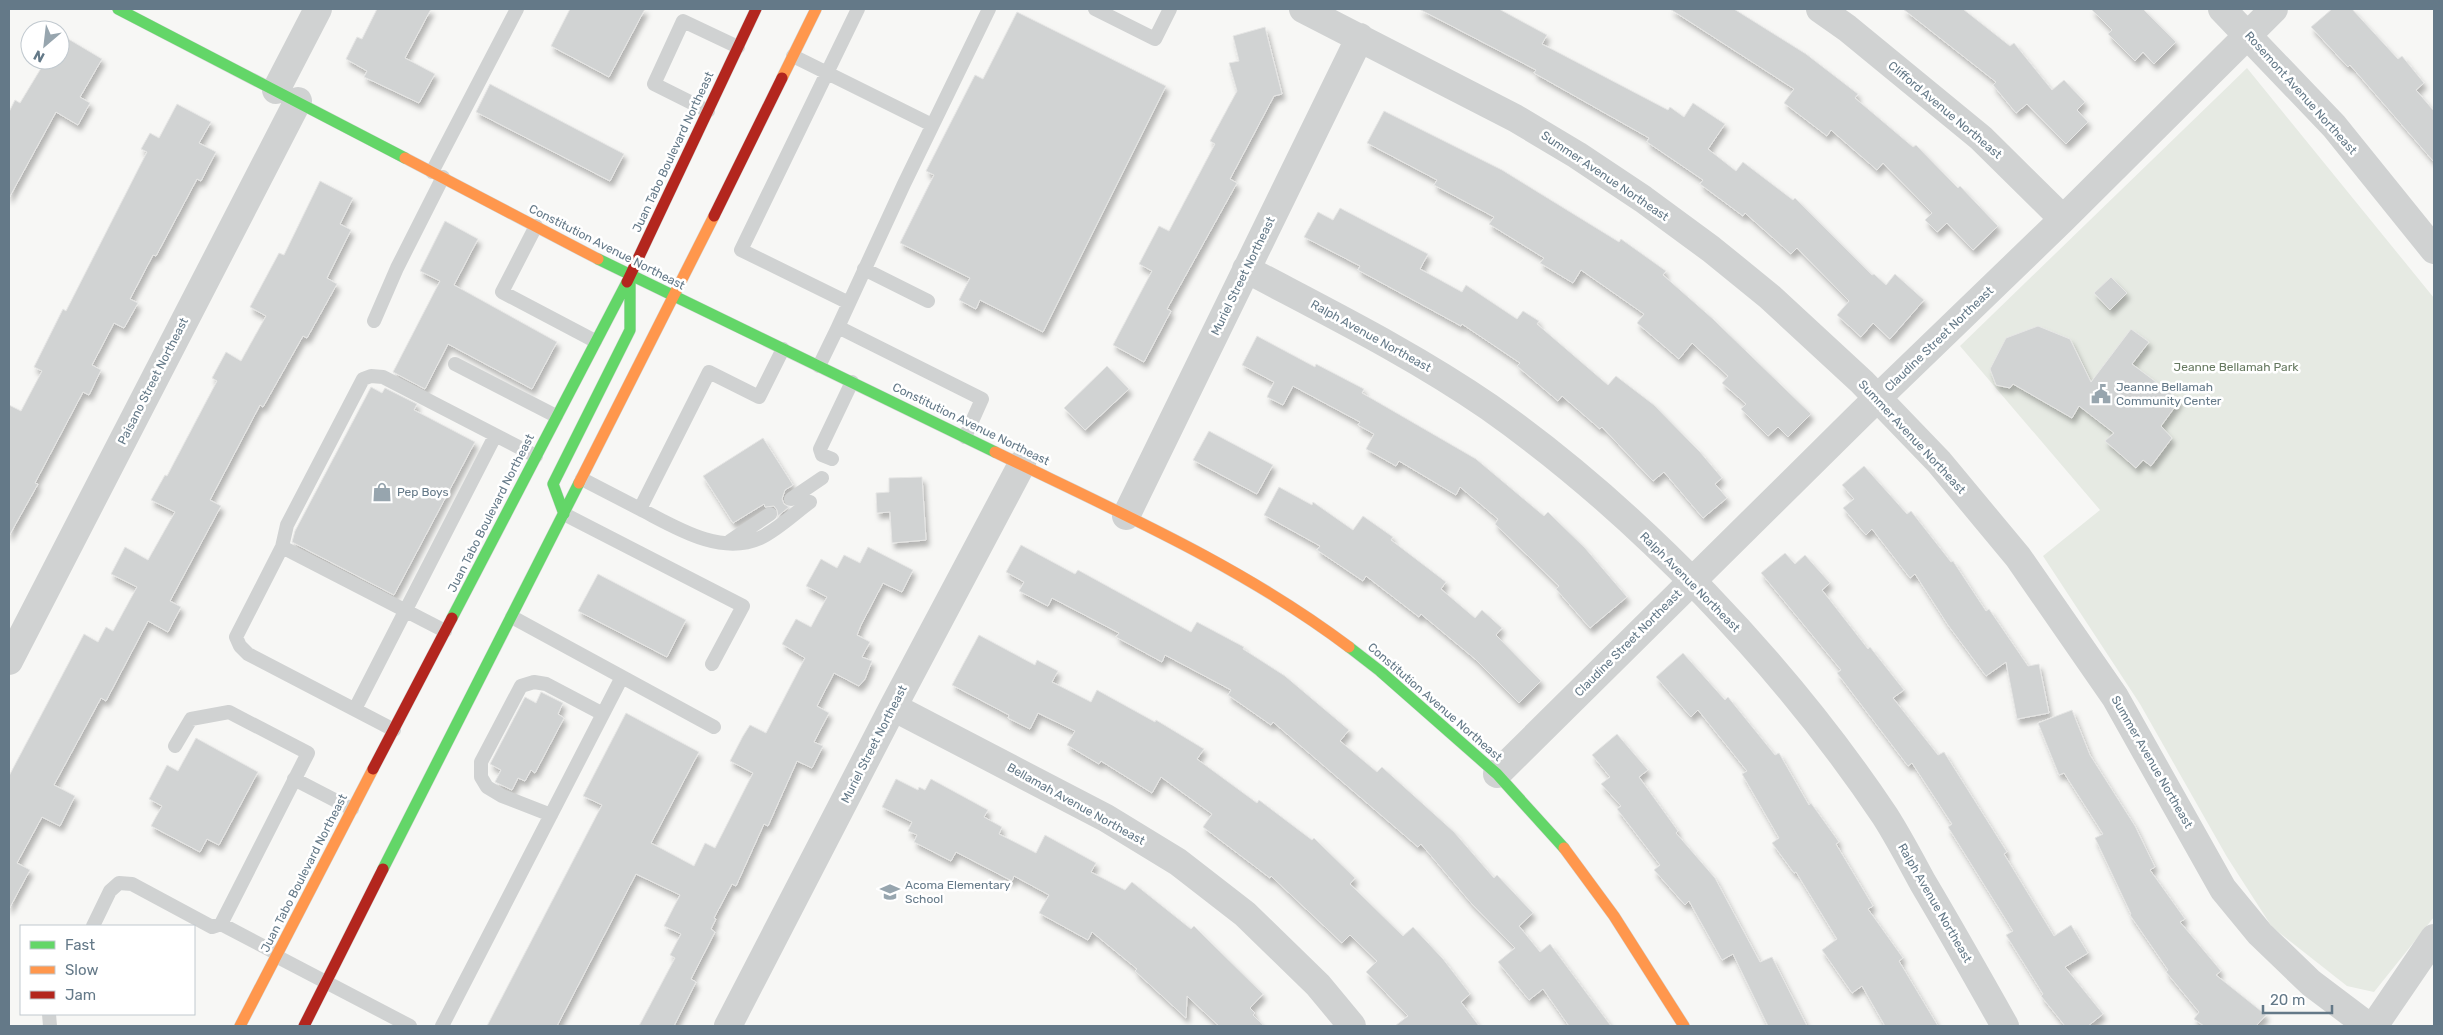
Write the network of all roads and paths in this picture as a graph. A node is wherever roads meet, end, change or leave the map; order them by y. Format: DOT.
graph roads {
  1 [pos="118,9"];
  2 [pos="318,9"];
  3 [pos="517,9"];
  4 [pos="756,9"];
  5 [pos="816,9"];
  6 [pos="858,9"];
  7 [pos="989,9"];
  8 [pos="1095,9"];
  9 [pos="1170,9"];
  10 [pos="1303,9"];
  11 [pos="1820,9"];
  12 [pos="2222,9"];
  13 [pos="2274,9"];
  14 [pos="2248,34"];
  15 [pos="1360,37"];
  16 [pos="738,47"];
  17 [pos="792,56"];
  18 [pos="827,73"];
  19 [pos="287,96"];
  20 [pos="708,111"];
  21 [pos="932,125"];
  22 [pos="438,175"];
  23 [pos="2064,220"];
  24 [pos="536,226"];
  25 [pos="2434,250"];
  26 [pos="864,269"];
  27 [pos="1246,269"];
  28 [pos="630,275"];
  29 [pos="674,297"];
  30 [pos="928,301"];
  31 [pos="848,303"];
  32 [pos="374,320"];
  33 [pos="838,327"];
  34 [pos="595,341"];
  35 [pos="783,349"];
  36 [pos="455,364"];
  37 [pos="820,366"];
  38 [pos="852,382"];
  39 [pos="1878,398"];
  40 [pos="556,416"];
  41 [pos="495,436"];
  42 [pos="965,437"];
  43 [pos="536,456"];
  44 [pos="832,460"];
  45 [pos="1022,464"];
  46 [pos="822,478"];
  47 [pos="582,479"];
  48 [pos="791,499"];
  49 [pos="810,502"];
  50 [pos="640,508"];
  51 [pos="564,514"];
  52 [pos="770,514"];
  53 [pos="1126,516"];
  54 [pos="725,544"];
  55 [pos="282,547"];
  56 [pos="1691,581"];
  57 [pos="406,611"];
  58 [pos="512,617"];
  59 [pos="445,631"];
  60 [pos="9,661"];
  61 [pos="712,664"];
  62 [pos="622,677"];
  63 [pos="893,707"];
  64 [pos="355,709"];
  65 [pos="603,714"];
  66 [pos="714,727"];
  67 [pos="394,730"];
  68 [pos="175,746"];
  69 [pos="1497,774"];
  70 [pos="294,779"];
  71 [pos="352,810"];
  72 [pos="551,815"];
  73 [pos="221,924"];
  74 [pos="93,925"];
  75 [pos="2434,938"];
  76 [pos="277,955"];
  77 [pos="326,982"];
  78 [pos="240,1026"];
  79 [pos="304,1026"];
  80 [pos="410,1026"];
  81 [pos="442,1026"];
  82 [pos="728,1026"];
  83 [pos="1352,1026"];
  84 [pos="1684,1026"];
  85 [pos="2005,1026"];
  86 [pos="2368,1026"];
  87 [pos="2374,1026"];
  1 -- 19 [label="main road, Constitution Avenue Northeast"];
  2 -- 19 [label="street, Paisano Street Northeast"];
  3 -- 22 [label="lane"];
  4 -- 16 [label="main road, Juan Tabo Boulevard Northeast"];
  5 -- 17 [label="main road"];
  6 -- 18 [label="lane"];
  7 -- 21 [label="lane"];
  8 -- 9 [label="lane"];
  10 -- 15 [label="street, Summer Avenue Northeast"];
  11 -- 23 [label="street, Clifford Avenue Northeast"];
  12 -- 14 [label="street, Rosemont Avenue Northeast"];
  13 -- 14 [label="street, Claudine Street Northeast"];
  14 -- 23 [label="street, Claudine Street Northeast"];
  14 -- 25 [label="street, Rosemont Avenue Northeast"];
  15 -- 27 [label="street, Muriel Street Northeast"];
  15 -- 39 [label="street, Summer Avenue Northeast"];
  16 -- 20 [label="main road, Juan Tabo Boulevard Northeast"];
  16 -- 20 [label="lane"];
  17 -- 18 [label="lane"];
  17 -- 29 [label="main road"];
  18 -- 21 [label="lane"];
  18 -- 31 [label="lane"];
  19 -- 22 [label="main road, Constitution Avenue Northeast"];
  19 -- 60 [label="street, Paisano Street Northeast"];
  20 -- 28 [label="main road, Juan Tabo Boulevard Northeast"];
  21 -- 26 [label="lane"];
  22 -- 24 [label="main road, Constitution Avenue Northeast"];
  22 -- 32 [label="lane"];
  23 -- 39 [label="street, Claudine Street Northeast"];
  24 -- 28 [label="main road, Constitution Avenue Northeast"];
  24 -- 34 [label="lane"];
  26 -- 30 [label="lane"];
  26 -- 31 [label="lane"];
  27 -- 53 [label="street, Muriel Street Northeast"];
  27 -- 56 [label="street, Ralph Avenue Northeast"];
  28 -- 29 [label="main road, Constitution Avenue Northeast"];
  28 -- 34 [label="main road, Juan Tabo Boulevard Northeast"];
  28 -- 51 [label="main road"];
  29 -- 35 [label="main road, Constitution Avenue Northeast"];
  29 -- 47 [label="main road"];
  31 -- 33 [label="lane"];
  33 -- 37 [label="lane"];
  33 -- 42 [label="lane"];
  34 -- 40 [label="main road, Juan Tabo Boulevard Northeast"];
  35 -- 37 [label="main road, Constitution Avenue Northeast"];
  35 -- 50 [label="lane"];
  36 -- 40 [label="lane"];
  37 -- 38 [label="main road, Constitution Avenue Northeast"];
  38 -- 42 [label="main road, Constitution Avenue Northeast"];
  38 -- 44 [label="lane"];
  39 -- 56 [label="street, Claudine Street Northeast"];
  39 -- 86 [label="street, Summer Avenue Northeast"];
  40 -- 43 [label="main road, Juan Tabo Boulevard Northeast"];
  41 -- 43 [label="lane"];
  41 -- 55 [label="lane"];
  41 -- 57 [label="lane"];
  42 -- 45 [label="main road, Constitution Avenue Northeast"];
  43 -- 59 [label="main road, Juan Tabo Boulevard Northeast"];
  45 -- 53 [label="main road, Constitution Avenue Northeast"];
  45 -- 63 [label="street, Muriel Street Northeast"];
  46 -- 48 [label="lane"];
  47 -- 50 [label="lane"];
  47 -- 51 [label="main road"];
  49 -- 54 [label="lane"];
  50 -- 54 [label="lane"];
  51 -- 58 [label="main road"];
  51 -- 61 [label="lane"];
  52 -- 54 [label="lane"];
  53 -- 69 [label="main road, Constitution Avenue Northeast"];
  55 -- 57 [label="lane"];
  55 -- 64 [label="lane"];
  56 -- 69 [label="street, Claudine Street Northeast"];
  56 -- 85 [label="street, Ralph Avenue Northeast"];
  57 -- 59 [label="lane"];
  57 -- 64 [label="lane"];
  58 -- 62 [label="lane"];
  58 -- 77 [label="main road"];
  59 -- 67 [label="main road, Juan Tabo Boulevard Northeast"];
  62 -- 65 [label="lane"];
  62 -- 66 [label="lane"];
  63 -- 82 [label="street, Muriel Street Northeast"];
  63 -- 83 [label="street, Bellamah Avenue Northeast"];
  64 -- 67 [label="lane"];
  65 -- 72 [label="lane"];
  65 -- 72 [label="lane"];
  67 -- 71 [label="main road, Juan Tabo Boulevard Northeast"];
  68 -- 70 [label="lane"];
  69 -- 84 [label="main road, Constitution Avenue Northeast"];
  70 -- 71 [label="lane"];
  70 -- 73 [label="lane"];
  71 -- 76 [label="main road, Juan Tabo Boulevard Northeast"];
  72 -- 81 [label="lane"];
  73 -- 74 [label="lane"];
  73 -- 76 [label="lane"];
  75 -- 87 [label="street"];
  76 -- 77 [label="lane"];
  76 -- 78 [label="main road, Juan Tabo Boulevard Northeast"];
  77 -- 79 [label="main road"];
  77 -- 80 [label="lane"];
}
